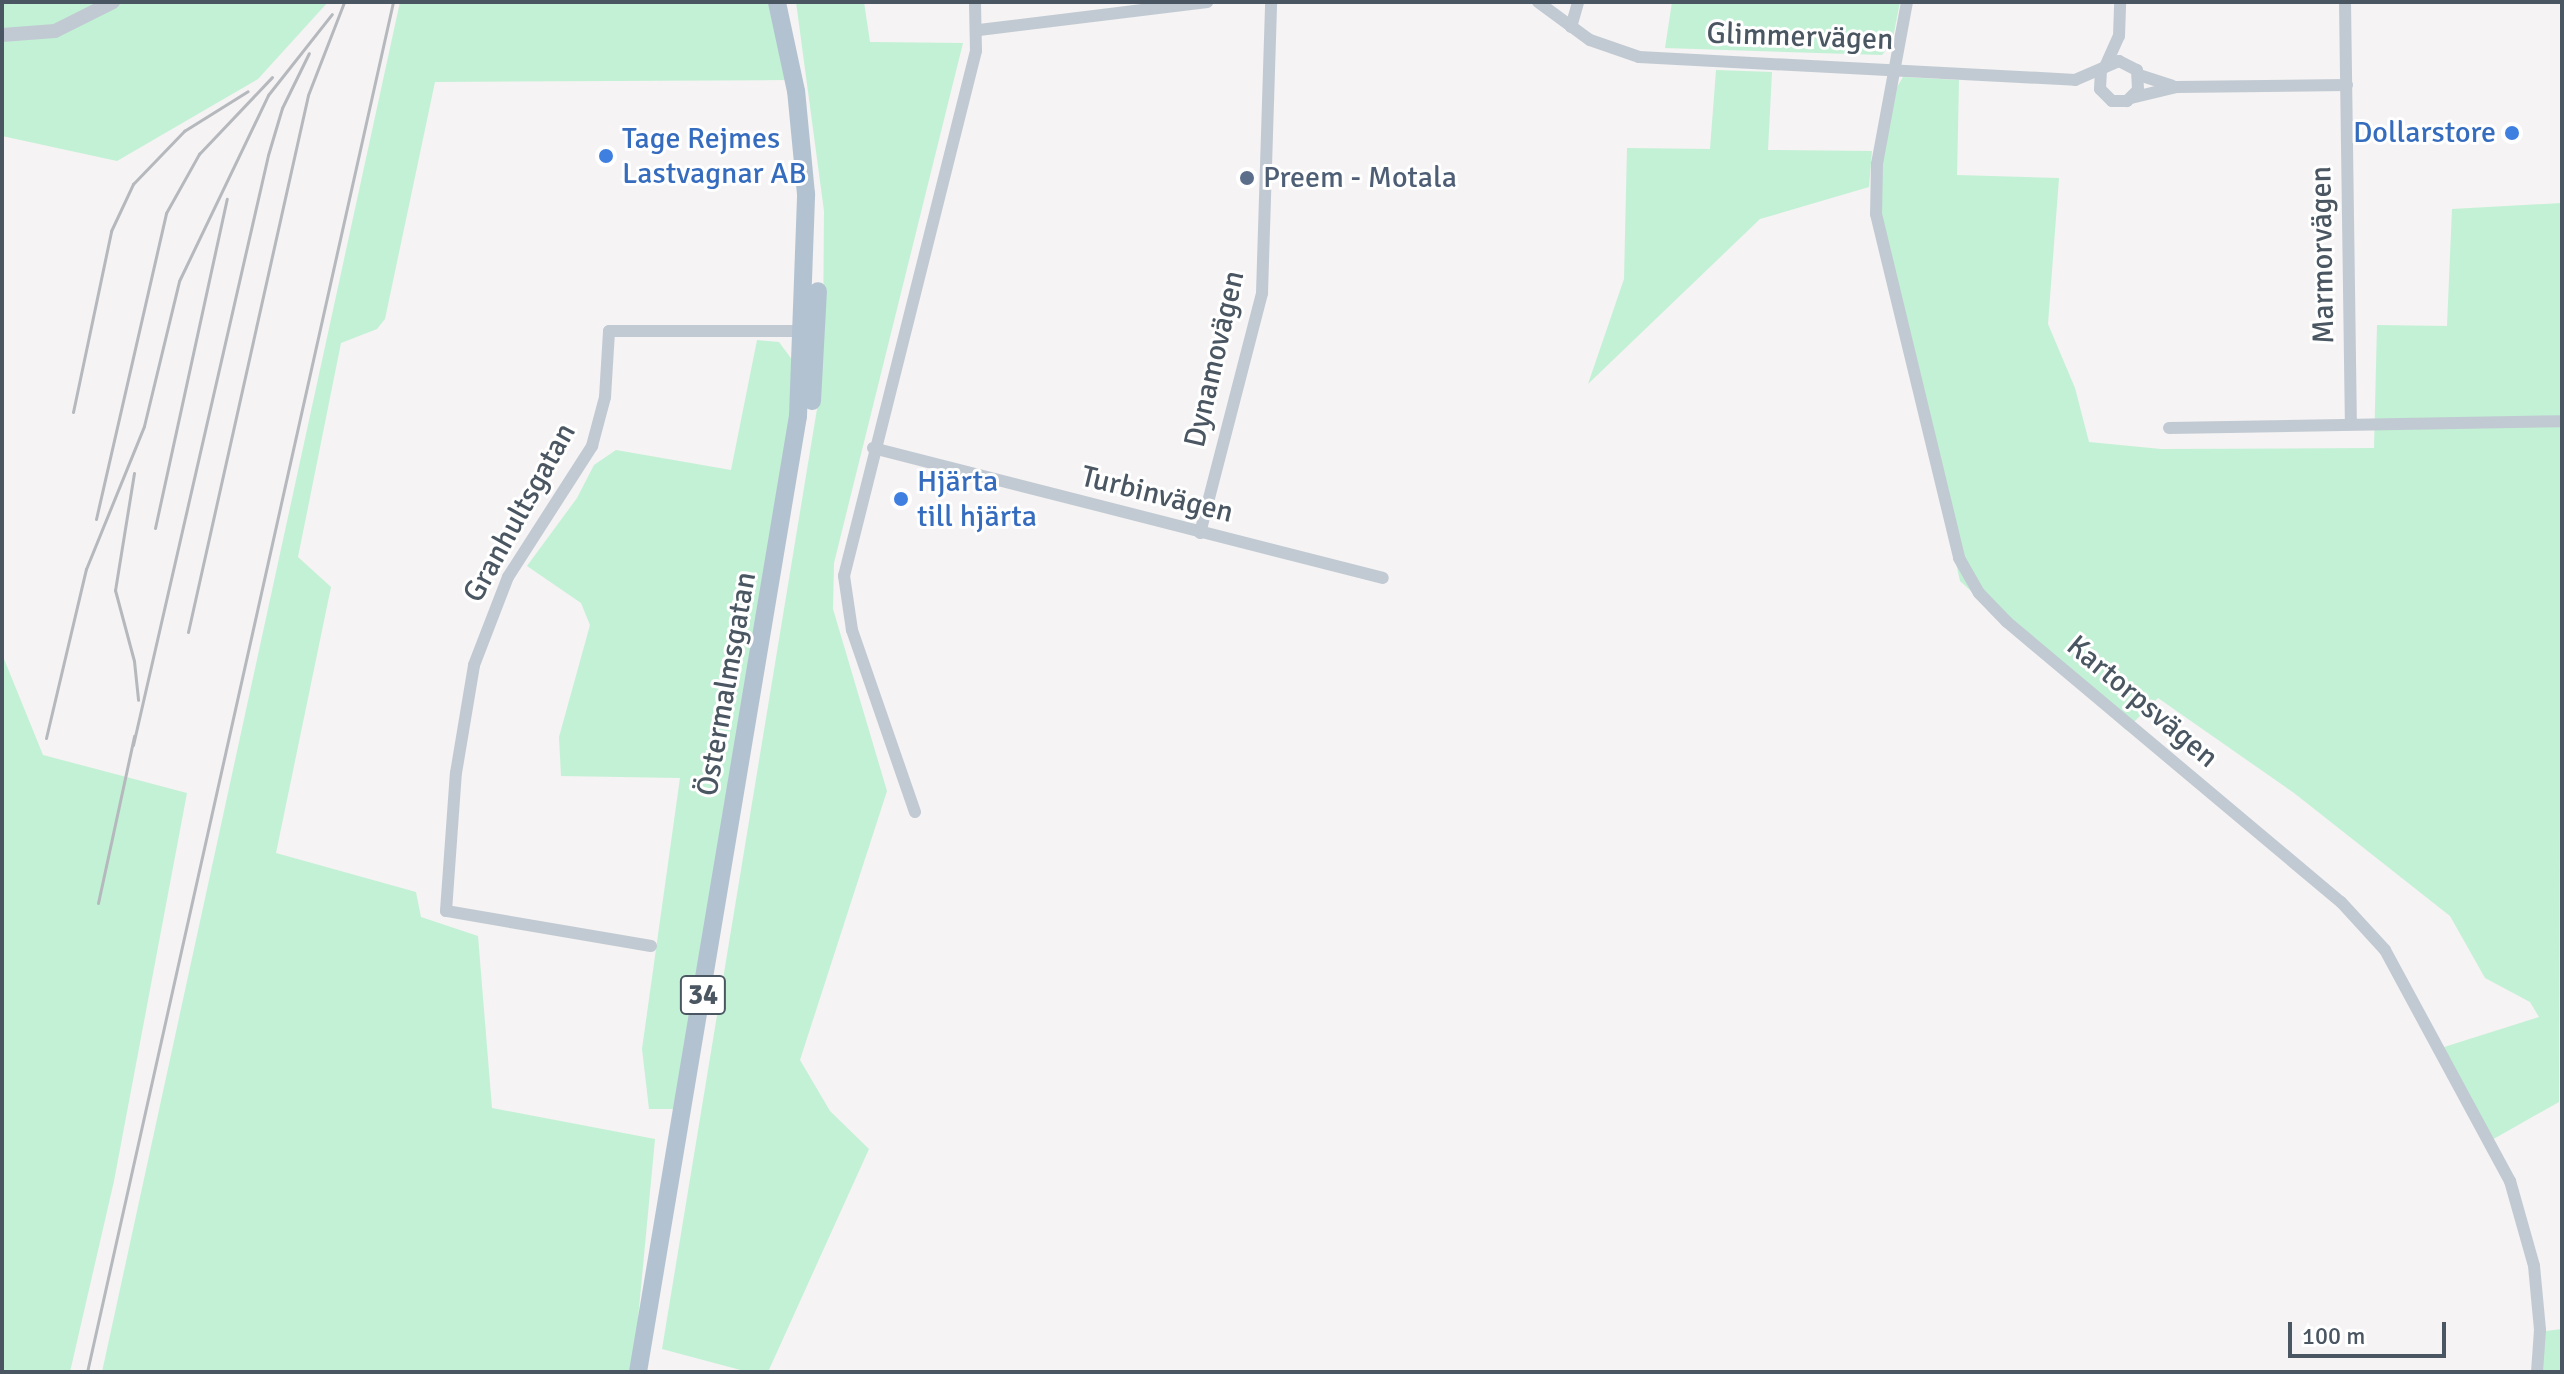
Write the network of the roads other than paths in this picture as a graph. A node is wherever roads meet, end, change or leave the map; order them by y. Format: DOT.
graph roads {
  1 [pos="113,2"];
  2 [pos="777,2"];
  3 [pos="791,2"];
  4 [pos="975,2"];
  5 [pos="1207,2"];
  6 [pos="1271,2"];
  7 [pos="1538,2"];
  8 [pos="1578,2"];
  9 [pos="1907,2"];
  10 [pos="2120,2"];
  11 [pos="2345,2"];
  12 [pos="1571,27"];
  13 [pos="979,30"];
  14 [pos="2,35"];
  15 [pos="2119,36"];
  16 [pos="2130,63"];
  17 [pos="1894,67"];
  18 [pos="2103,69"];
  19 [pos="2139,75"];
  20 [pos="2075,80"];
  21 [pos="2347,85"];
  22 [pos="2176,87"];
  23 [pos="2100,89"];
  24 [pos="2131,98"];
  25 [pos="811,331"];
  26 [pos="2562,421"];
  27 [pos="2351,424"];
  28 [pos="2169,428"];
  29 [pos="873,448"];
  30 [pos="1200,533"];
  31 [pos="1383,578"];
  32 [pos="915,812"];
  33 [pos="651,946"];
  34 [pos="638,1372"];
  35 [pos="650,1372"];
  36 [pos="2537,1372"];
  1 -- 14 [label="street"];
  2 -- 25 [label="main road, Östermalmsgatan / 34"];
  3 -- 25 [label="main road, Östermalmsgatan / 34"];
  4 -- 13 [label="street"];
  5 -- 13 [label="street"];
  6 -- 30 [label="street, Dynamovägen"];
  7 -- 12 [label="street, Glimmervägen"];
  8 -- 12 [label="street"];
  9 -- 17 [label="street, Kartorpsvägen"];
  10 -- 15 [label="street"];
  11 -- 21 [label="street, Marmorvägen"];
  12 -- 17 [label="street, Glimmervägen"];
  13 -- 29 [label="street"];
  15 -- 16 [label="street"];
  15 -- 18 [label="street"];
  16 -- 18 [label="street, Glimmervägen"];
  16 -- 19 [label="street"];
  17 -- 20 [label="street, Glimmervägen"];
  17 -- 36 [label="street, Kartorpsvägen"];
  18 -- 20 [label="street, Glimmervägen"];
  18 -- 23 [label="street"];
  19 -- 22 [label="street"];
  19 -- 24 [label="street"];
  20 -- 23 [label="street, Glimmervägen"];
  21 -- 22 [label="street"];
  21 -- 27 [label="street, Marmorvägen"];
  22 -- 24 [label="street"];
  23 -- 24 [label="street, Glimmervägen"];
  25 -- 33 [label="street, Granhultsgatan"];
  25 -- 34 [label="main road, Östermalmsgatan / 34"];
  25 -- 35 [label="main road, Östermalmsgatan / 34"];
  26 -- 27 [label="street"];
  27 -- 28 [label="street"];
  29 -- 30 [label="street, Turbinvägen"];
  29 -- 32 [label="street"];
  30 -- 31 [label="street, Turbinvägen"];
}
